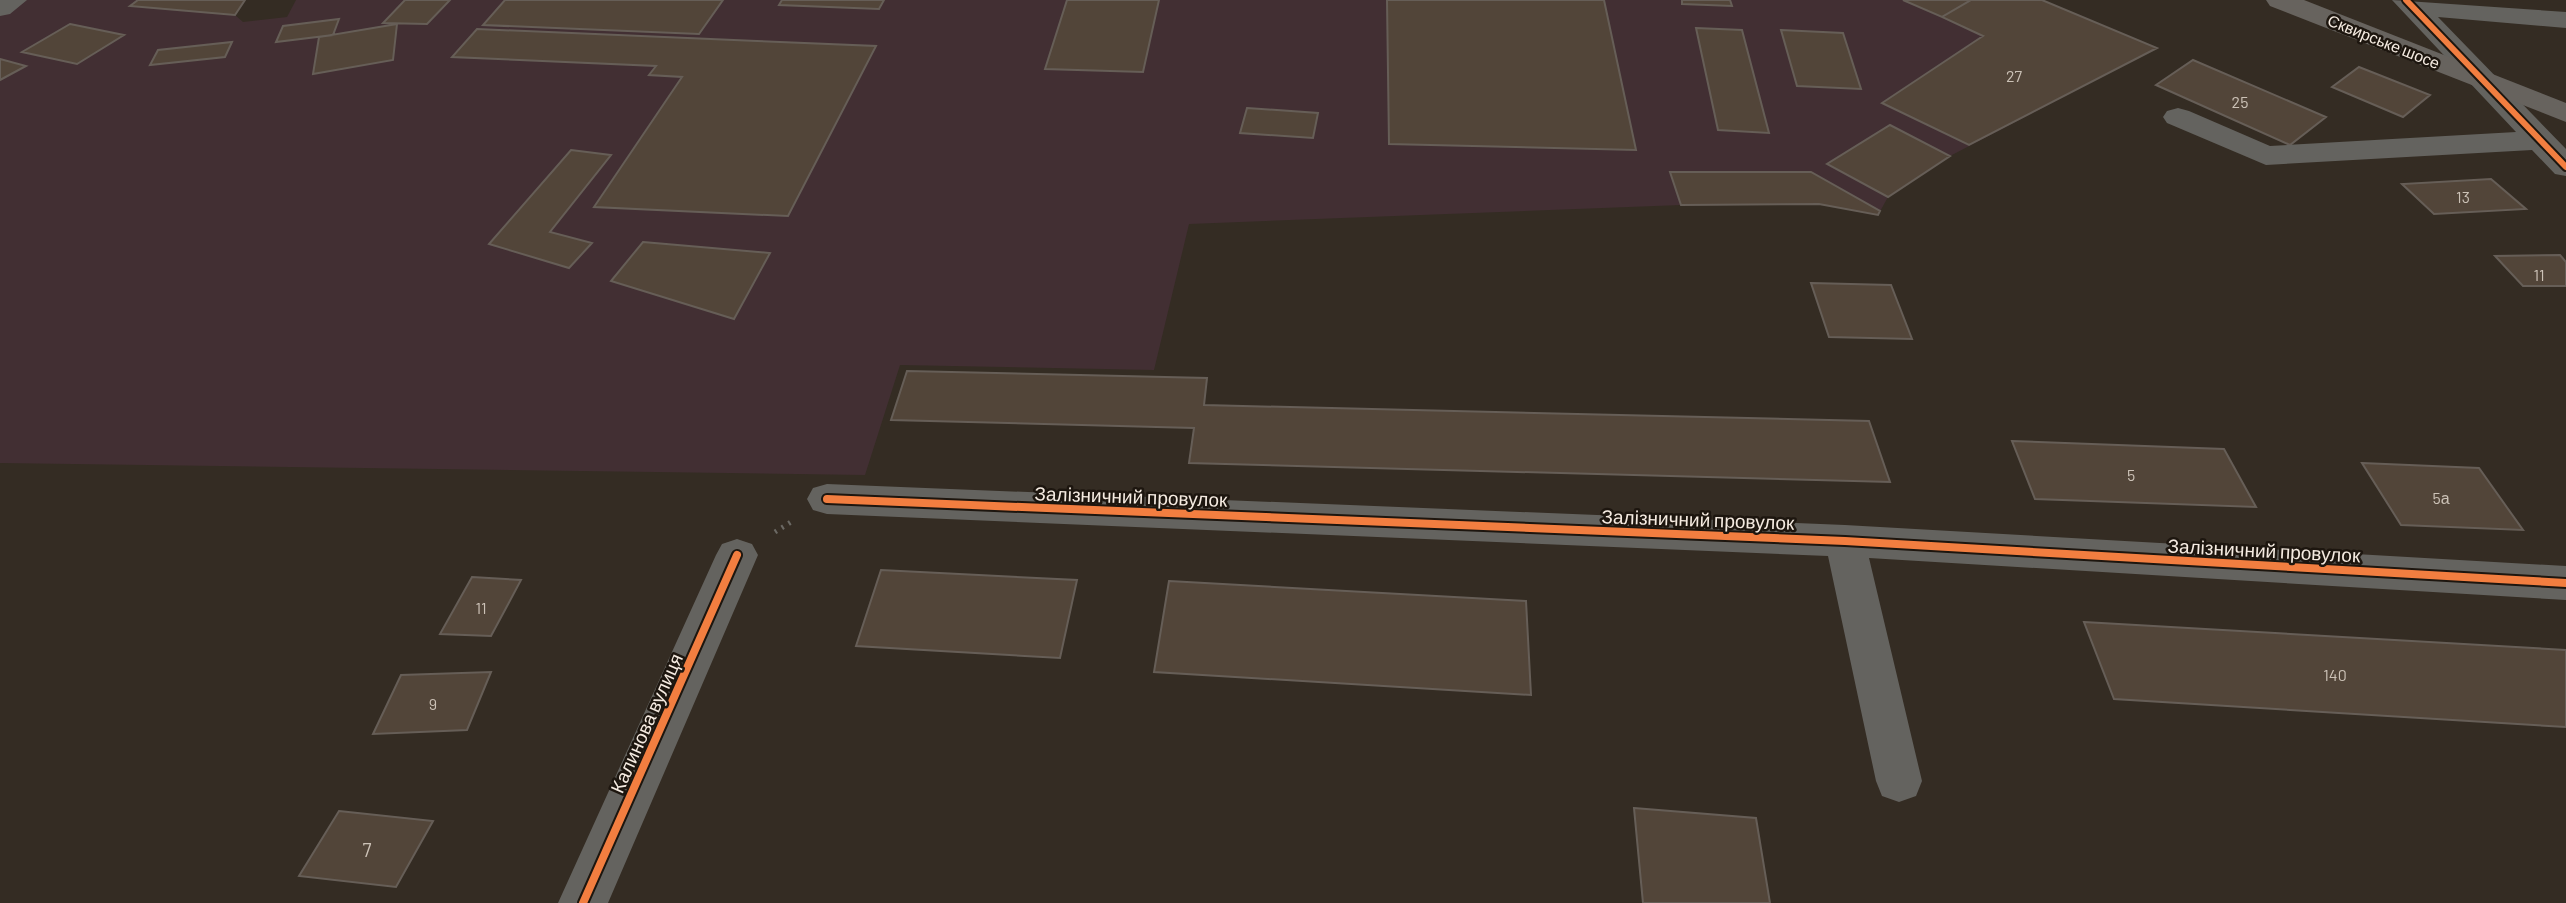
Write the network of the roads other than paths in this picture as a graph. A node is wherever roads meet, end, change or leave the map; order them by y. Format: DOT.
graph roads {
  1 [pos="12,0"];
  2 [pos="2280,0"];
  3 [pos="2409,3"];
  4 [pos="0,8"];
  5 [pos="2566,20"];
  6 [pos="2487,82"];
  7 [pos="2566,113"];
  8 [pos="2178,117"];
  9 [pos="2540,139"];
  10 [pos="2566,167"];
  11 [pos="827,499"];
  12 [pos="1845,541"];
  13 [pos="737,555"];
  14 [pos="2566,583"];
  15 [pos="1899,781"];
  16 [pos="583,903"];
  1 -- 4 [label="street"];
  2 -- 6 [label="main road, Сквирське шосе"];
  3 -- 5 [label="street"];
  3 -- 6 [label="street"];
  6 -- 7 [label="main road, Сквирське шосе"];
  6 -- 9 [label="street"];
  8 -- 9 [label="street"];
  9 -- 10 [label="street"];
  11 -- 12 [label="street, Залізничний провулок"];
  12 -- 14 [label="street, Залізничний провулок"];
  12 -- 15 [label="street"];
  13 -- 16 [label="street, Калинова вулиця"];
}
